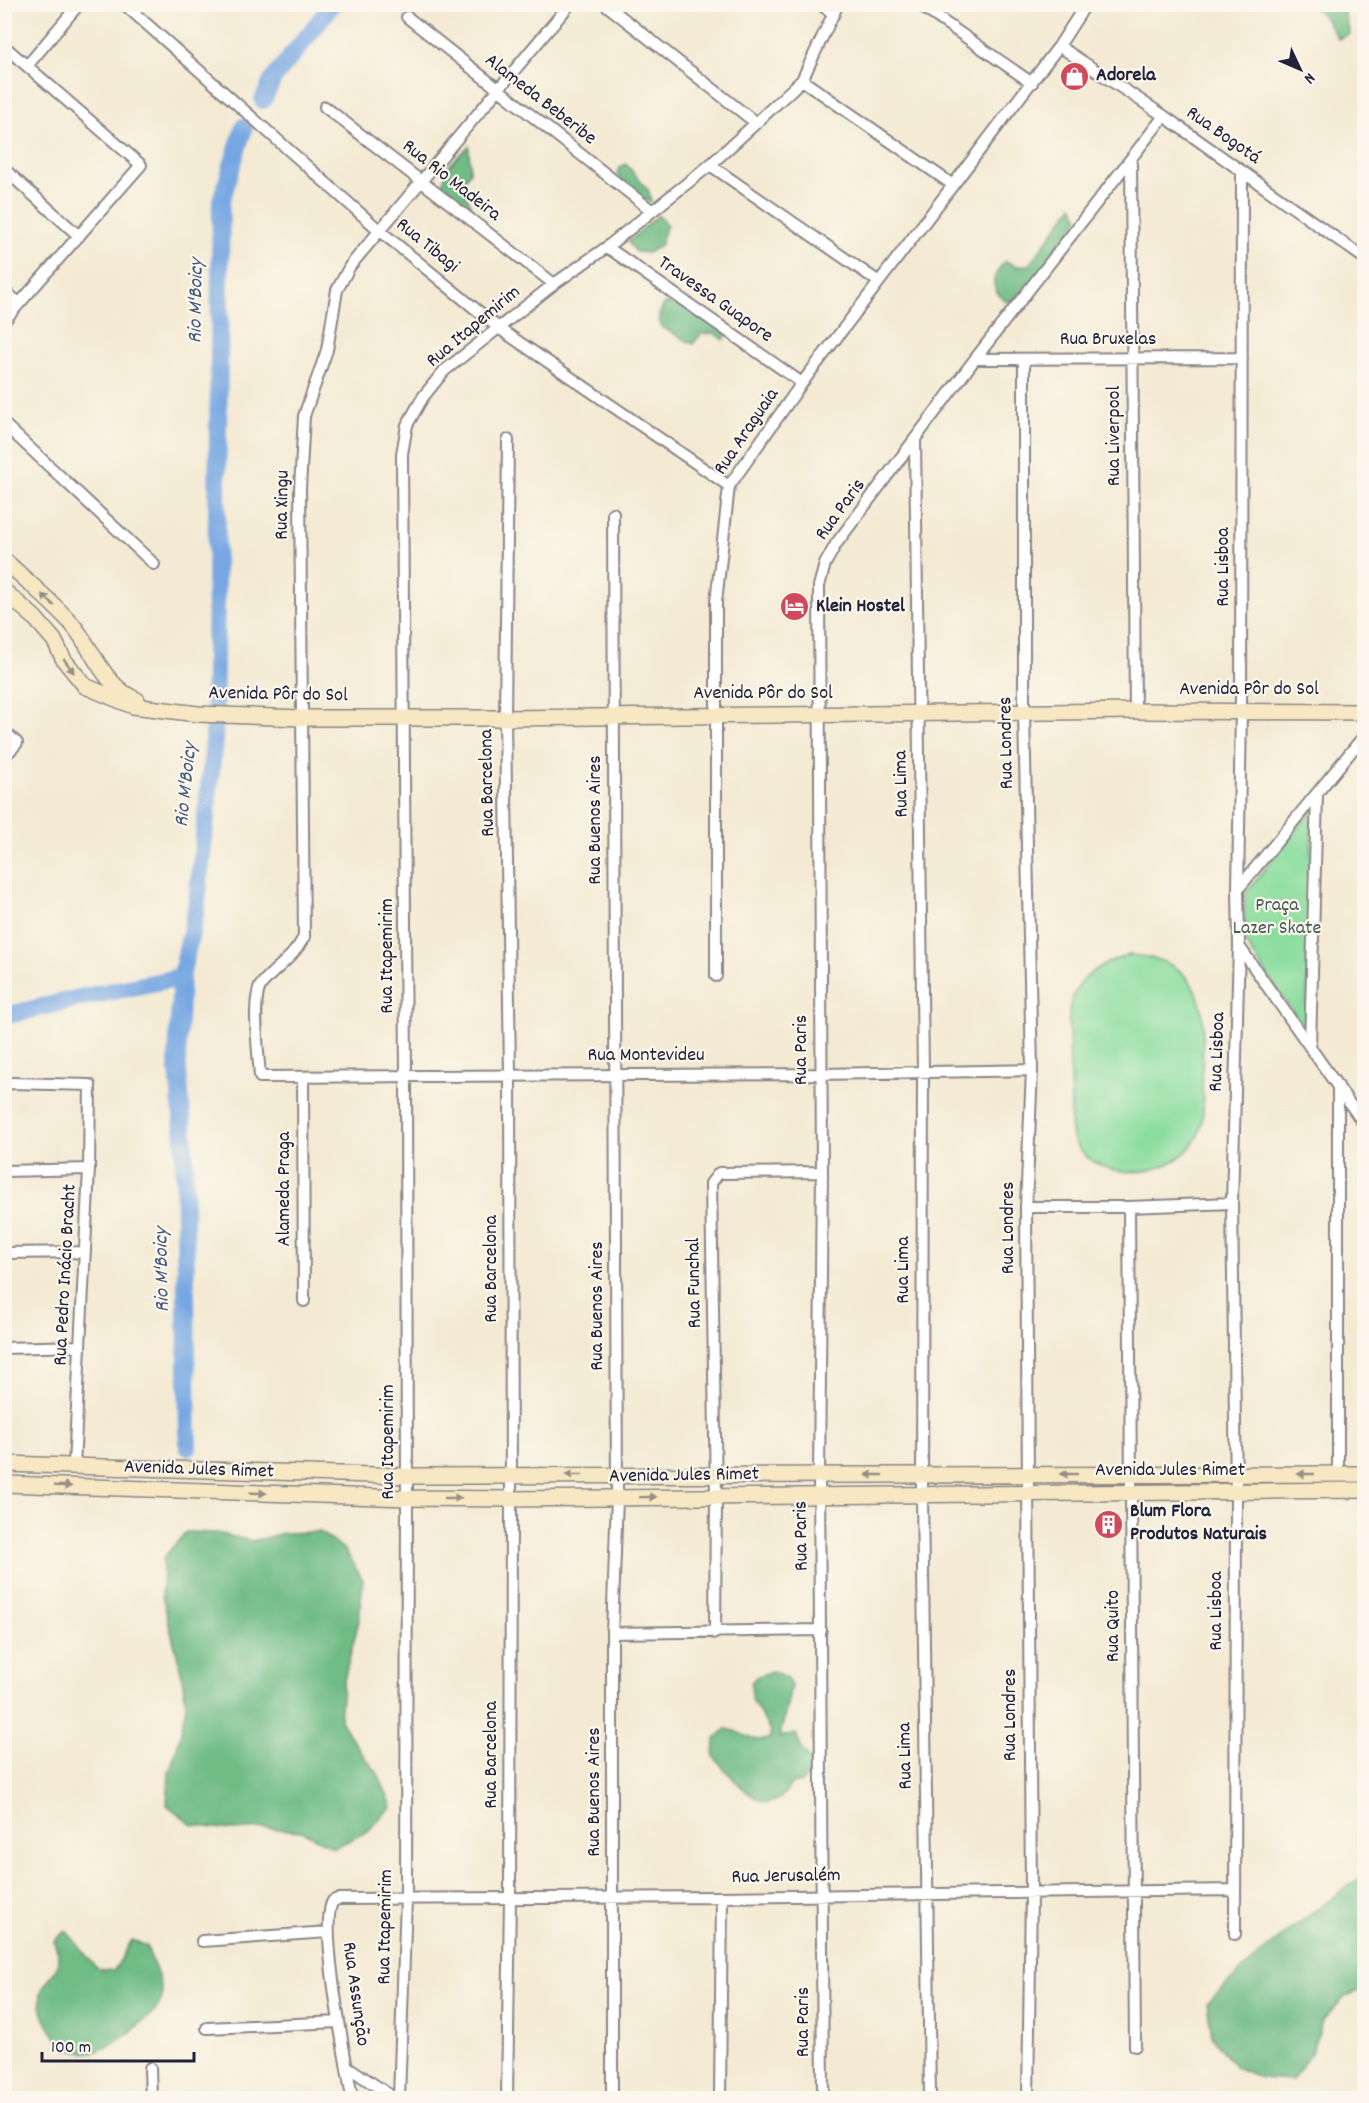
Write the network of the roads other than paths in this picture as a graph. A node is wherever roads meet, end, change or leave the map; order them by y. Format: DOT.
graph roads {
  1 [pos="79,4"];
  2 [pos="124,4"];
  3 [pos="570,4"];
  4 [pos="605,4"];
  5 [pos="820,4"];
  6 [pos="918,4"];
  7 [pos="1086,4"];
  8 [pos="836,9"];
  9 [pos="407,17"];
  10 [pos="4,46"];
  11 [pos="1059,46"];
  12 [pos="27,66"];
  13 [pos="802,80"];
  14 [pos="1032,83"];
  15 [pos="497,90"];
  16 [pos="325,107"];
  17 [pos="1164,116"];
  18 [pos="756,123"];
  19 [pos="1131,160"];
  20 [pos="710,165"];
  21 [pos="4,169"];
  22 [pos="1242,171"];
  23 [pos="422,181"];
  24 [pos="953,185"];
  25 [pos="651,210"];
  26 [pos="380,230"];
  27 [pos="79,236"];
  28 [pos="607,247"];
  29 [pos="1365,258"];
  30 [pos="879,282"];
  31 [pos="554,284"];
  32 [pos="4,291"];
  33 [pos="19,303"];
  34 [pos="4,321"];
  35 [pos="500,329"];
  36 [pos="1133,358"];
  37 [pos="1242,358"];
  38 [pos="975,359"];
  39 [pos="1024,359"];
  40 [pos="802,383"];
  41 [pos="4,424"];
  42 [pos="508,440"];
  43 [pos="915,441"];
  44 [pos="729,486"];
  45 [pos="613,513"];
  46 [pos="4,560"];
  47 [pos="154,564"];
  48 [pos="4,591"];
  49 [pos="74,627"];
  50 [pos="54,640"];
  51 [pos="98,665"];
  52 [pos="86,686"];
  53 [pos="162,710"];
  54 [pos="1135,711"];
  55 [pos="1241,711"];
  56 [pos="1365,712"];
  57 [pos="1024,713"];
  58 [pos="820,714"];
  59 [pos="716,715"];
  60 [pos="919,715"];
  61 [pos="614,716"];
  62 [pos="302,718"];
  63 [pos="404,718"];
  64 [pos="505,718"];
  65 [pos="4,731"];
  66 [pos="1365,736"];
  67 [pos="4,757"];
  68 [pos="1317,794"];
  69 [pos="1238,890"];
  70 [pos="1239,946"];
  71 [pos="716,976"];
  72 [pos="1310,1046"];
  73 [pos="1032,1070"];
  74 [pos="923,1071"];
  75 [pos="510,1074"];
  76 [pos="615,1074"];
  77 [pos="820,1074"];
  78 [pos="406,1076"];
  79 [pos="260,1077"];
  80 [pos="303,1077"];
  81 [pos="4,1086"];
  82 [pos="1338,1086"];
  83 [pos="1365,1124"];
  84 [pos="89,1169"];
  85 [pos="4,1171"];
  86 [pos="822,1172"];
  87 [pos="1232,1203"];
  88 [pos="1026,1207"];
  89 [pos="1129,1207"];
  90 [pos="85,1252"];
  91 [pos="4,1253"];
  92 [pos="304,1301"];
  93 [pos="80,1346"];
  94 [pos="4,1348"];
  95 [pos="4,1464"];
  96 [pos="74,1467"];
  97 [pos="819,1474"];
  98 [pos="1028,1474"];
  99 [pos="1131,1474"];
  100 [pos="1235,1474"];
  101 [pos="1338,1474"];
  102 [pos="1365,1474"];
  103 [pos="616,1475"];
  104 [pos="715,1475"];
  105 [pos="922,1475"];
  106 [pos="407,1476"];
  107 [pos="511,1476"];
  108 [pos="4,1484"];
  109 [pos="1365,1490"];
  110 [pos="1131,1492"];
  111 [pos="1236,1492"];
  112 [pos="1028,1493"];
  113 [pos="922,1494"];
  114 [pos="819,1496"];
  115 [pos="716,1497"];
  116 [pos="407,1498"];
  117 [pos="616,1498"];
  118 [pos="511,1499"];
  119 [pos="821,1630"];
  120 [pos="612,1633"];
  121 [pos="715,1633"];
  122 [pos="1235,1890"];
  123 [pos="1134,1892"];
  124 [pos="926,1893"];
  125 [pos="1030,1893"];
  126 [pos="822,1894"];
  127 [pos="613,1896"];
  128 [pos="722,1897"];
  129 [pos="510,1898"];
  130 [pos="338,1899"];
  131 [pos="406,1899"];
  132 [pos="328,1932"];
  133 [pos="1235,1934"];
  134 [pos="202,1941"];
  135 [pos="339,2022"];
  136 [pos="207,2028"];
  137 [pos="1135,2046"];
  138 [pos="348,2067"];
  139 [pos="150,2068"];
  140 [pos="151,2098"];
  141 [pos="352,2098"];
  142 [pos="394,2098"];
  143 [pos="399,2098"];
  144 [pos="507,2098"];
  145 [pos="612,2098"];
  146 [pos="720,2098"];
  147 [pos="823,2098"];
  148 [pos="930,2098"];
  149 [pos="1029,2098"];
  1 -- 12 [label="street"];
  2 -- 26 [label="street, Rua Tibagi"];
  3 -- 15 [label="street, Rua Xingu"];
  4 -- 18 [label="street"];
  5 -- 8 [label="street"];
  6 -- 14 [label="street"];
  7 -- 11 [label="street, Rua Araguaia"];
  8 -- 13 [label="street, Rua Itapemirim"];
  9 -- 15 [label="street, Alameda Beberibe"];
  10 -- 12 [label="street"];
  11 -- 14 [label="street, Rua Araguaia"];
  11 -- 17 [label="street, Rua Bogotá"];
  12 -- 27 [label="street"];
  13 -- 18 [label="street, Rua Itapemirim"];
  13 -- 24 [label="street"];
  14 -- 24 [label="street, Rua Araguaia"];
  15 -- 23 [label="street, Rua Xingu"];
  15 -- 25 [label="street, Alameda Beberibe"];
  16 -- 23 [label="street, Rua Rio Madeira"];
  17 -- 19 [label="street, Rua Paris"];
  17 -- 22 [label="street, Rua Bogotá"];
  18 -- 20 [label="street, Rua Itapemirim"];
  19 -- 36 [label="street, Rua Liverpool"];
  19 -- 38 [label="street, Rua Paris"];
  20 -- 25 [label="street, Rua Itapemirim"];
  20 -- 30 [label="street"];
  21 -- 27 [label="street"];
  22 -- 29 [label="street, Rua Bogotá"];
  22 -- 37 [label="street, Rua Lisboa"];
  23 -- 26 [label="street, Rua Xingu"];
  23 -- 31 [label="street, Rua Rio Madeira"];
  24 -- 30 [label="street, Rua Araguaia"];
  25 -- 28 [label="street, Rua Itapemirim"];
  26 -- 35 [label="street, Rua Tibagi"];
  26 -- 62 [label="street, Rua Xingu"];
  27 -- 33 [label="street"];
  28 -- 31 [label="street, Rua Itapemirim"];
  28 -- 40 [label="street, Travessa Guapore"];
  30 -- 40 [label="street, Rua Araguaia"];
  31 -- 35 [label="street, Rua Itapemirim"];
  32 -- 33 [label="street"];
  33 -- 34 [label="street"];
  35 -- 44 [label="street, Rua Tibagi"];
  35 -- 63 [label="street, Rua Itapemirim"];
  36 -- 37 [label="street, Rua Bruxelas"];
  36 -- 39 [label="street, Rua Bruxelas"];
  36 -- 54 [label="street, Rua Liverpool"];
  37 -- 55 [label="street, Rua Lisboa"];
  38 -- 39 [label="street, Rua Bruxelas"];
  38 -- 43 [label="street, Rua Paris"];
  39 -- 57 [label="street, Rua Londres"];
  40 -- 44 [label="street, Rua Araguaia"];
  41 -- 47 [label="street"];
  42 -- 64 [label="street, Rua Barcelona"];
  43 -- 58 [label="street, Rua Paris"];
  43 -- 60 [label="street, Rua Lima"];
  44 -- 59 [label="street, Rua Araguaia"];
  45 -- 61 [label="street, Rua Buenos Aires"];
  49 -- 46 [label="main road, Avenida Pôr do Sol, one-way"];
  48 -- 50 [label="main road, Avenida Pôr do Sol"];
  49 -- 50 [label="main road"];
  49 -- 51 [label="main road, Avenida Pôr do Sol"];
  50 -- 52 [label="main road, Avenida Pôr do Sol, one-way"];
  51 -- 52 [label="main road"];
  51 -- 53 [label="main road, Avenida Pôr do Sol"];
  52 -- 53 [label="main road, Avenida Pôr do Sol"];
  53 -- 62 [label="main road, Avenida Pôr do Sol"];
  54 -- 55 [label="main road, Avenida Pôr do Sol"];
  54 -- 57 [label="main road, Avenida Pôr do Sol"];
  55 -- 56 [label="main road, Avenida Pôr do Sol"];
  55 -- 69 [label="street, Rua Lisboa"];
  57 -- 60 [label="main road, Avenida Pôr do Sol"];
  57 -- 73 [label="street, Rua Londres"];
  58 -- 59 [label="main road, Avenida Pôr do Sol"];
  58 -- 60 [label="main road, Avenida Pôr do Sol"];
  58 -- 77 [label="street, Rua Paris"];
  59 -- 61 [label="main road, Avenida Pôr do Sol"];
  59 -- 71 [label="street, Rua Araguaia"];
  60 -- 74 [label="street, Rua Lima"];
  61 -- 64 [label="main road, Avenida Pôr do Sol"];
  61 -- 76 [label="street, Rua Buenos Aires"];
  62 -- 63 [label="main road, Avenida Pôr do Sol"];
  62 -- 79 [label="street, Rua Xingu"];
  63 -- 64 [label="main road, Avenida Pôr do Sol"];
  63 -- 78 [label="street, Rua Itapemirim"];
  64 -- 75 [label="street, Rua Barcelona"];
  65 -- 67 [label="street"];
  66 -- 68 [label="street"];
  68 -- 69 [label="street"];
  68 -- 72 [label="street"];
  69 -- 70 [label="street, Rua Lisboa"];
  70 -- 72 [label="street"];
  70 -- 87 [label="street, Rua Lisboa"];
  72 -- 82 [label="street"];
  73 -- 74 [label="street, Rua Montevideu"];
  73 -- 88 [label="street, Rua Londres"];
  74 -- 77 [label="street, Rua Montevideu"];
  74 -- 105 [label="street, Rua Lima"];
  75 -- 76 [label="street, Rua Montevideu"];
  75 -- 78 [label="street, Rua Montevideu"];
  75 -- 107 [label="street, Rua Barcelona"];
  76 -- 77 [label="street, Rua Montevideu"];
  76 -- 103 [label="street, Rua Buenos Aires"];
  77 -- 86 [label="street, Rua Paris"];
  78 -- 80 [label="street, Rua Montevideu"];
  78 -- 106 [label="street, Rua Itapemirim"];
  79 -- 80 [label="street, Rua Montevideu"];
  80 -- 92 [label="street, Alameda Praga"];
  81 -- 84 [label="street, Rua Pedro Inácio Bracht"];
  82 -- 83 [label="street"];
  82 -- 101 [label="street"];
  84 -- 85 [label="street"];
  84 -- 90 [label="street, Rua Pedro Inácio Bracht"];
  86 -- 97 [label="street, Rua Paris"];
  86 -- 104 [label="street, Rua Funchal"];
  87 -- 89 [label="street"];
  87 -- 100 [label="street, Rua Lisboa"];
  88 -- 89 [label="street"];
  88 -- 98 [label="street, Rua Londres"];
  89 -- 99 [label="street, Rua Quito"];
  90 -- 91 [label="street"];
  90 -- 93 [label="street, Rua Pedro Inácio Bracht"];
  93 -- 94 [label="street"];
  93 -- 96 [label="street, Rua Pedro Inácio Bracht"];
  95 -- 96 [label="main road, Avenida Jules Rimet"];
  96 -- 106 [label="main road, Avenida Jules Rimet"];
  97 -- 104 [label="main road, Avenida Jules Rimet"];
  105 -- 97 [label="main road, Avenida Jules Rimet, one-way"];
  97 -- 114 [label="street, Rua Paris"];
  99 -- 98 [label="main road, Avenida Jules Rimet, one-way"];
  98 -- 105 [label="main road, Avenida Jules Rimet"];
  98 -- 112 [label="street, Rua Londres"];
  99 -- 100 [label="main road, Avenida Jules Rimet"];
  99 -- 110 [label="street, Rua Quito"];
  101 -- 100 [label="main road, Avenida Jules Rimet, one-way"];
  100 -- 111 [label="street, Rua Lisboa"];
  101 -- 102 [label="main road, Avenida Jules Rimet"];
  103 -- 104 [label="main road, Avenida Jules Rimet"];
  103 -- 107 [label="main road, Avenida Jules Rimet, one-way"];
  103 -- 117 [label="street, Rua Buenos Aires"];
  104 -- 115 [label="street, Rua Funchal"];
  105 -- 113 [label="street, Rua Lima"];
  106 -- 107 [label="main road, Avenida Jules Rimet"];
  106 -- 116 [label="street, Rua Itapemirim"];
  107 -- 118 [label="street, Rua Barcelona"];
  108 -- 116 [label="main road, Avenida Jules Rimet, one-way"];
  109 -- 111 [label="main road, Avenida Jules Rimet"];
  110 -- 111 [label="main road, Avenida Jules Rimet"];
  110 -- 112 [label="main road, Avenida Jules Rimet"];
  110 -- 123 [label="street, Rua Quito"];
  111 -- 122 [label="street, Rua Lisboa"];
  112 -- 113 [label="main road, Avenida Jules Rimet"];
  112 -- 125 [label="street, Rua Londres"];
  113 -- 114 [label="main road, Avenida Jules Rimet"];
  113 -- 124 [label="street, Rua Lima"];
  114 -- 115 [label="main road, Avenida Jules Rimet"];
  114 -- 119 [label="street, Rua Paris"];
  117 -- 115 [label="main road, Avenida Jules Rimet, one-way"];
  115 -- 121 [label="street, Rua Funchal"];
  116 -- 118 [label="main road, Avenida Jules Rimet, one-way"];
  116 -- 131 [label="street, Rua Itapemirim"];
  117 -- 118 [label="main road, Avenida Jules Rimet"];
  117 -- 120 [label="street, Rua Buenos Aires"];
  118 -- 129 [label="street, Rua Barcelona"];
  119 -- 121 [label="street"];
  119 -- 126 [label="street, Rua Paris"];
  120 -- 121 [label="street"];
  120 -- 127 [label="street, Rua Buenos Aires"];
  122 -- 123 [label="street, Rua Jerusalém"];
  122 -- 133 [label="street, Rua Lisboa"];
  123 -- 125 [label="street, Rua Jerusalém"];
  123 -- 137 [label="street, Rua Quito"];
  124 -- 125 [label="street, Rua Jerusalém"];
  124 -- 126 [label="street, Rua Jerusalém"];
  124 -- 148 [label="street, Rua Lima"];
  125 -- 149 [label="street, Rua Londres"];
  126 -- 128 [label="street, Rua Jerusalém"];
  126 -- 147 [label="street, Rua Paris"];
  127 -- 128 [label="street, Rua Jerusalém"];
  127 -- 129 [label="street, Rua Jerusalém"];
  127 -- 145 [label="street, Rua Buenos Aires"];
  128 -- 146 [label="street"];
  129 -- 131 [label="street, Rua Jerusalém"];
  129 -- 144 [label="street, Rua Barcelona"];
  130 -- 131 [label="street, Rua Jerusalém"];
  130 -- 132 [label="street, Rua Assunção"];
  131 -- 143 [label="street, Rua Itapemirim"];
  132 -- 134 [label="street"];
  132 -- 135 [label="street, Rua Assunção"];
  135 -- 136 [label="street"];
  135 -- 138 [label="street, Rua Assunção"];
  138 -- 141 [label="street, Rua Assunção"];
  138 -- 142 [label="street"];
  139 -- 140 [label="street"];
}
